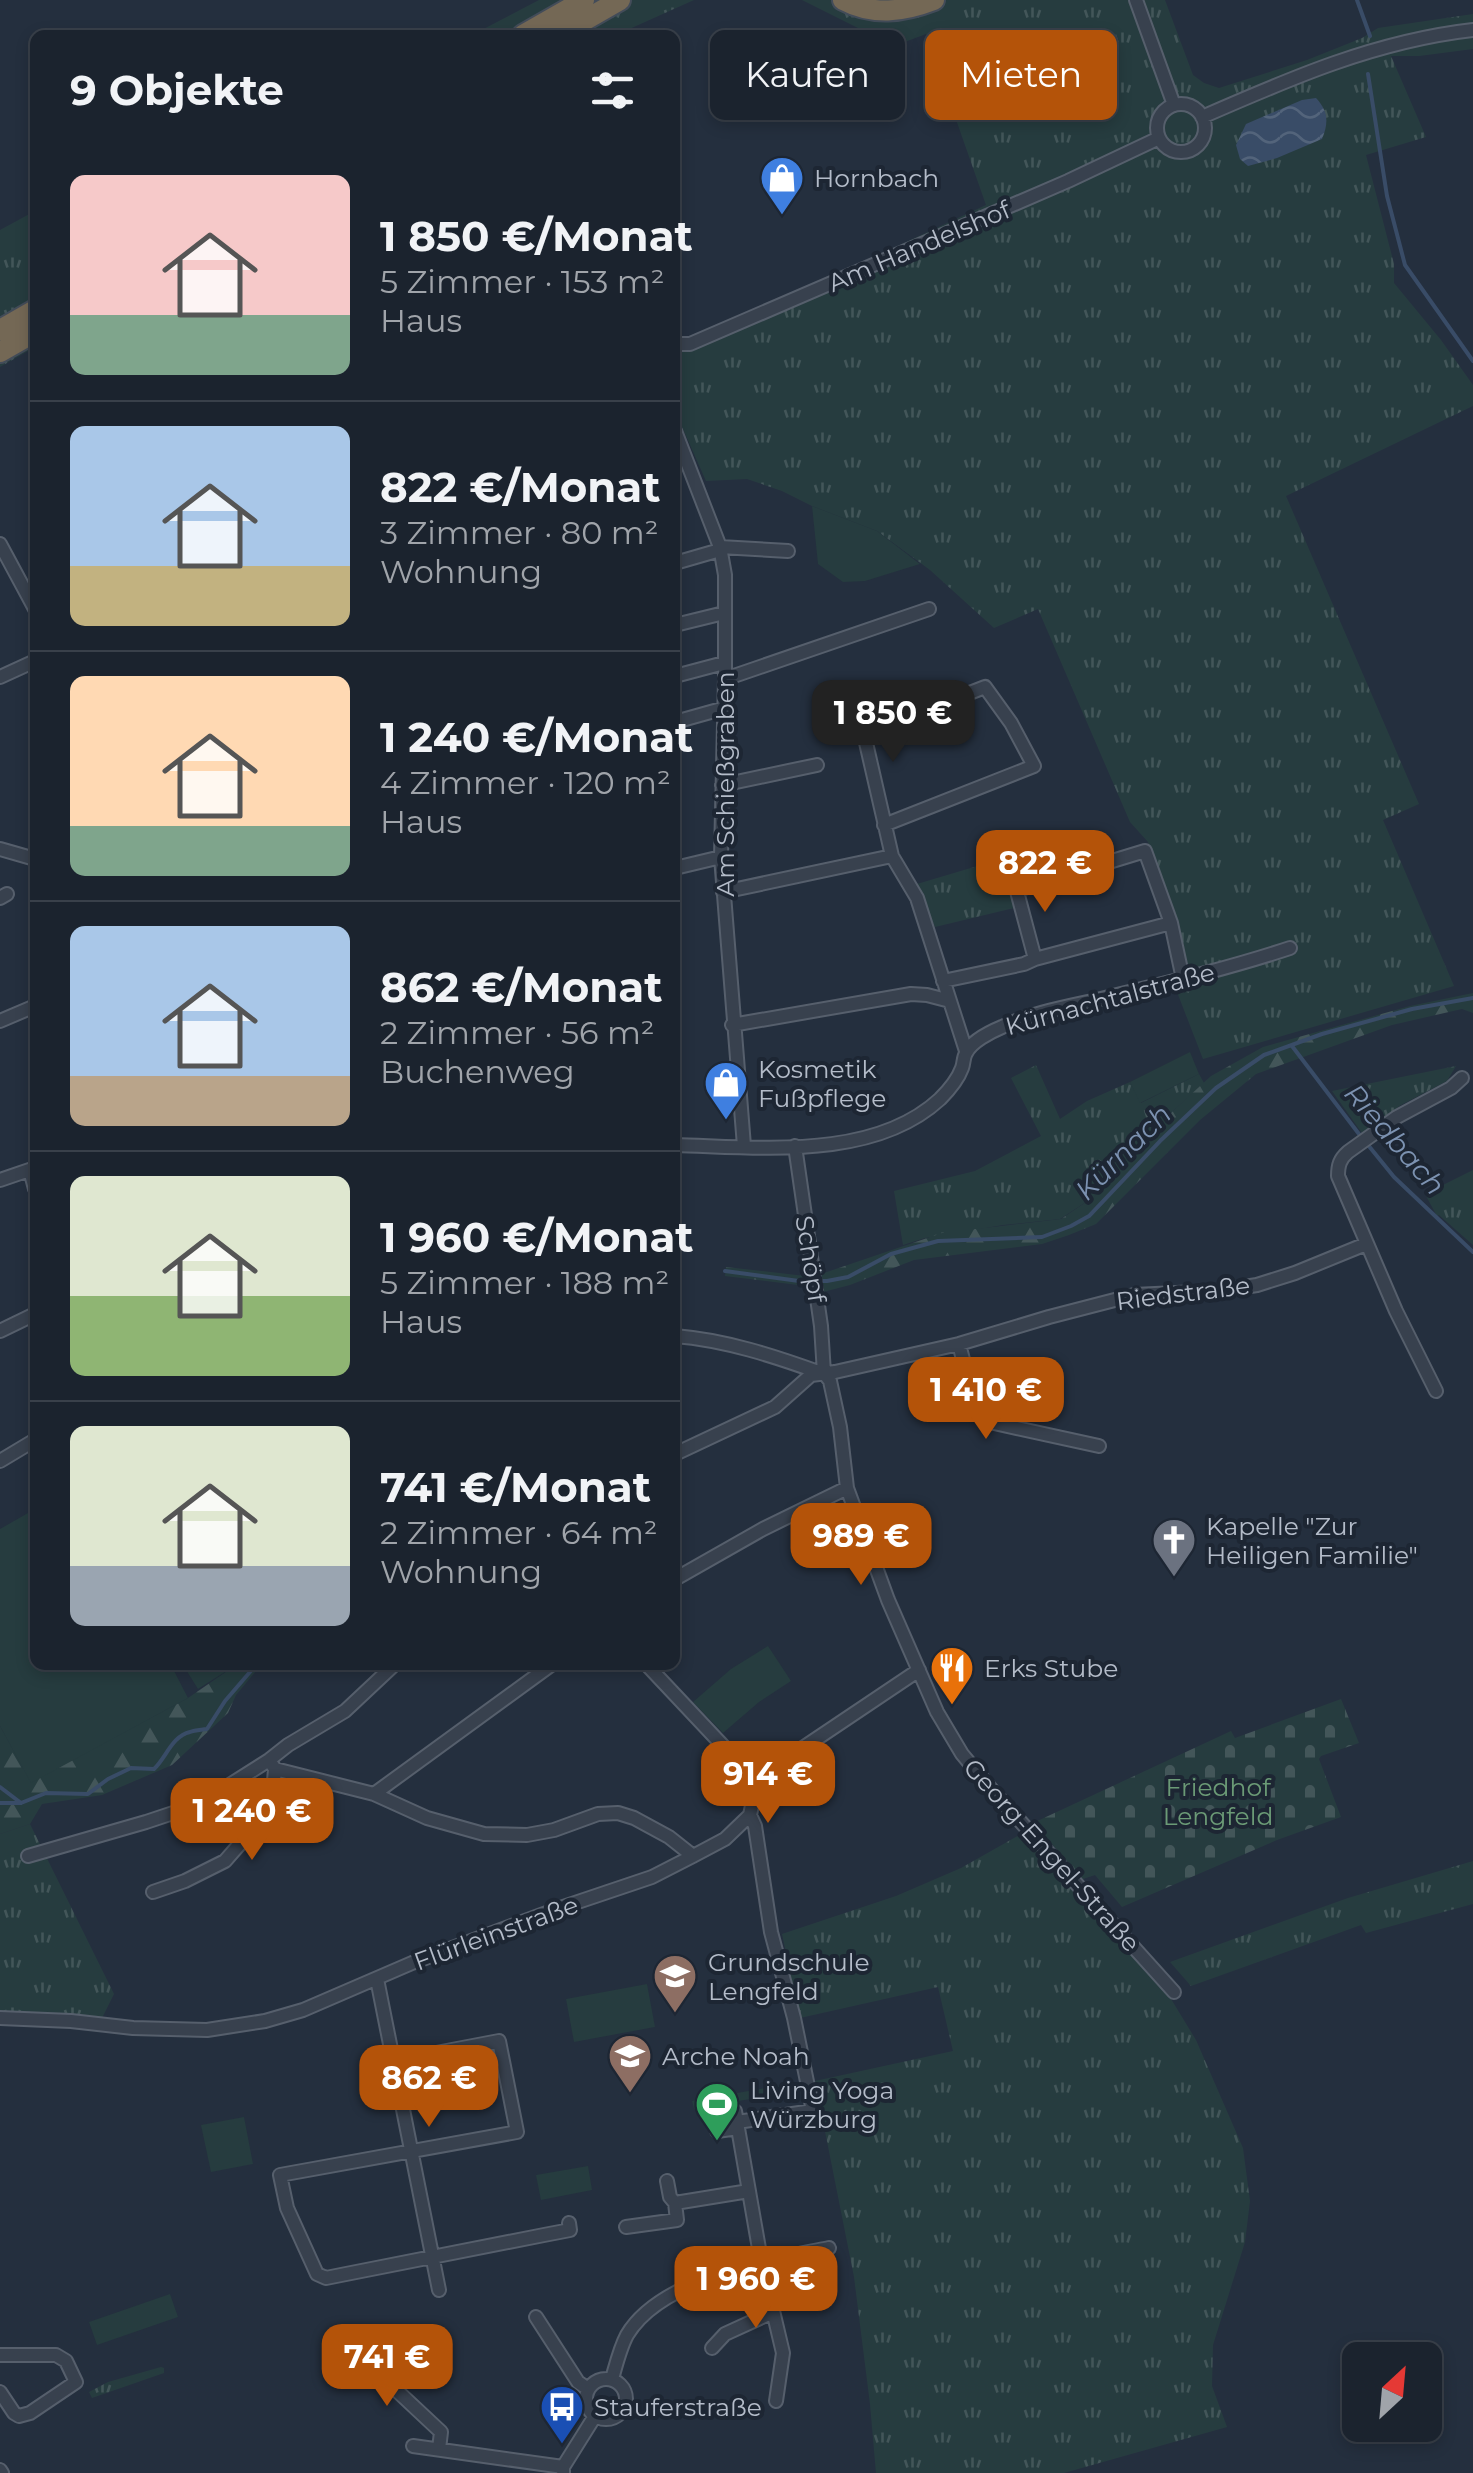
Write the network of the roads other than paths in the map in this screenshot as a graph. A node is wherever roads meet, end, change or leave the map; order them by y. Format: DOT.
graph roads {
  1 [pos="584,0"];
  2 [pos="620,0"];
  3 [pos="842,0"];
  4 [pos="934,0"];
  5 [pos="1136,0"];
  6 [pos="532,30"];
  7 [pos="568,30"];
  8 [pos="1473,30"];
  9 [pos="1174,105"];
  10 [pos="1202,117"];
  11 [pos="1160,138"];
  12 [pos="30,313"];
  13 [pos="0,330"];
  14 [pos="30,335"];
  15 [pos="680,344"];
  16 [pos="0,352"];
  17 [pos="680,451"];
  18 [pos="0,544"];
  19 [pos="720,549"];
  20 [pos="788,551"];
  21 [pos="680,561"];
  22 [pos="30,600"];
  23 [pos="930,610"];
  24 [pos="724,612"];
  25 [pos="680,624"];
  26 [pos="30,663"];
  27 [pos="724,663"];
  28 [pos="680,675"];
  29 [pos="0,677"];
  30 [pos="725,679"];
  31 [pos="845,692"];
  32 [pos="724,708"];
  33 [pos="680,721"];
  34 [pos="864,734"];
  35 [pos="817,765"];
  36 [pos="722,785"];
  37 [pos="884,825"];
  38 [pos="0,849"];
  39 [pos="892,856"];
  40 [pos="30,858"];
  41 [pos="721,858"];
  42 [pos="680,867"];
  43 [pos="724,892"];
  44 [pos="1171,923"];
  45 [pos="1290,948"];
  46 [pos="1034,959"];
  47 [pos="1183,979"];
  48 [pos="944,981"];
  49 [pos="950,1000"];
  50 [pos="30,1008"];
  51 [pos="0,1021"];
  52 [pos="732,1025"];
  53 [pos="966,1051"];
  54 [pos="1462,1078"];
  55 [pos="680,1145"];
  56 [pos="744,1146"];
  57 [pos="795,1146"];
  58 [pos="30,1170"];
  59 [pos="0,1180"];
  60 [pos="1366,1244"];
  61 [pos="30,1317"];
  62 [pos="0,1332"];
  63 [pos="680,1336"];
  64 [pos="959,1344"];
  65 [pos="824,1373"];
  66 [pos="1436,1391"];
  67 [pos="30,1443"];
  68 [pos="1099,1446"];
  69 [pos="680,1452"];
  70 [pos="0,1461"];
  71 [pos="847,1488"];
  72 [pos="680,1577"];
  73 [pos="389,1670"];
  74 [pos="545,1670"];
  75 [pos="651,1670"];
  76 [pos="919,1670"];
  77 [pos="272,1764"];
  78 [pos="757,1782"];
  79 [pos="374,1794"];
  80 [pos="750,1815"];
  81 [pos="28,1856"];
  82 [pos="693,1856"];
  83 [pos="153,1892"];
  84 [pos="377,1979"];
  85 [pos="1174,1992"];
  86 [pos="0,2018"];
  87 [pos="394,2061"];
  88 [pos="412,2152"];
  89 [pos="667,2181"];
  90 [pos="748,2191"];
  91 [pos="675,2202"];
  92 [pos="568,2223"];
  93 [pos="626,2227"];
  94 [pos="829,2248"];
  95 [pos="432,2257"];
  96 [pos="762,2260"];
  97 [pos="439,2290"];
  98 [pos="774,2312"];
  99 [pos="536,2316"];
  100 [pos="712,2348"];
  101 [pos="0,2355"];
  102 [pos="362,2358"];
  103 [pos="612,2379"];
  104 [pos="588,2389"];
  105 [pos="0,2392"];
  106 [pos="776,2401"];
  107 [pos="595,2416"];
  108 [pos="414,2446"];
  109 [pos="440,2449"];
  110 [pos="563,2470"];
  1 -- 6 [label="highway"];
  2 -- 7 [label="highway"];
  3 -- 4 [label="highway"];
  5 -- 9 [label="street"];
  8 -- 10 [label="street"];
  9 -- 10 [label="street"];
  9 -- 11 [label="street"];
  10 -- 11 [label="street"];
  11 -- 15 [label="street, Am Handelshof"];
  12 -- 13 [label="highway"];
  14 -- 16 [label="highway"];
  17 -- 19 [label="street, Am Schießgraben"];
  18 -- 22 [label="street"];
  19 -- 20 [label="street"];
  19 -- 21 [label="street"];
  19 -- 24 [label="street, Am Schießgraben"];
  23 -- 30 [label="street"];
  24 -- 25 [label="street"];
  24 -- 27 [label="street, Am Schießgraben"];
  26 -- 29 [label="street"];
  27 -- 28 [label="street"];
  27 -- 30 [label="street, Am Schießgraben"];
  30 -- 32 [label="street, Am Schießgraben"];
  31 -- 34 [label="street"];
  32 -- 33 [label="street"];
  32 -- 36 [label="street, Am Schießgraben"];
  34 -- 37 [label="street"];
  34 -- 37 [label="street"];
  35 -- 36 [label="street"];
  36 -- 41 [label="street, Am Schießgraben"];
  37 -- 39 [label="street"];
  38 -- 40 [label="street"];
  39 -- 43 [label="street"];
  39 -- 48 [label="street"];
  41 -- 42 [label="street"];
  41 -- 43 [label="street, Am Schießgraben"];
  43 -- 52 [label="street, Am Schießgraben"];
  44 -- 46 [label="street"];
  44 -- 46 [label="street"];
  44 -- 47 [label="street"];
  45 -- 47 [label="street, Kürnachtalstraße"];
  46 -- 48 [label="street"];
  47 -- 53 [label="street, Kürnachtalstraße"];
  48 -- 49 [label="street"];
  49 -- 52 [label="street"];
  49 -- 53 [label="street"];
  50 -- 51 [label="street"];
  52 -- 56 [label="street, Am Schießgraben"];
  53 -- 57 [label="street, Kürnachtalstraße"];
  54 -- 60 [label="street"];
  55 -- 56 [label="street, Kürnachtalstraße"];
  56 -- 57 [label="street, Kürnachtalstraße"];
  57 -- 65 [label="street, Schöpf"];
  58 -- 59 [label="street"];
  60 -- 64 [label="street, Riedstraße"];
  60 -- 66 [label="street"];
  61 -- 62 [label="street"];
  63 -- 65 [label="street"];
  64 -- 65 [label="street, Riedstraße"];
  64 -- 68 [label="street"];
  65 -- 69 [label="street"];
  65 -- 71 [label="street, Georg-Engel-Straße"];
  67 -- 70 [label="street"];
  71 -- 72 [label="street"];
  71 -- 76 [label="street, Georg-Engel-Straße"];
  73 -- 77 [label="street"];
  74 -- 79 [label="street"];
  75 -- 78 [label="street"];
  76 -- 78 [label="street"];
  76 -- 85 [label="street, Georg-Engel-Straße"];
  77 -- 79 [label="street"];
  77 -- 81 [label="street"];
  77 -- 83 [label="street"];
  78 -- 80 [label="street"];
  79 -- 82 [label="street"];
  80 -- 82 [label="street, Flürleinstraße"];
  80 -- 90 [label="street"];
  82 -- 84 [label="street, Flürleinstraße"];
  84 -- 86 [label="street, Flürleinstraße"];
  84 -- 87 [label="street"];
  87 -- 88 [label="street"];
  87 -- 88 [label="street"];
  88 -- 95 [label="street"];
  88 -- 95 [label="street"];
  89 -- 91 [label="street"];
  90 -- 91 [label="street"];
  90 -- 96 [label="street"];
  91 -- 93 [label="street"];
  92 -- 95 [label="street"];
  94 -- 96 [label="street"];
  95 -- 97 [label="street"];
  96 -- 98 [label="street"];
  96 -- 103 [label="street"];
  98 -- 100 [label="street"];
  98 -- 106 [label="street"];
  99 -- 104 [label="street"];
  101 -- 105 [label="street"];
  102 -- 109 [label="street"];
  103 -- 104 [label="street"];
  103 -- 107 [label="street"];
  104 -- 107 [label="street"];
  107 -- 110 [label="street"];
  108 -- 109 [label="street"];
  109 -- 110 [label="street"];
}
